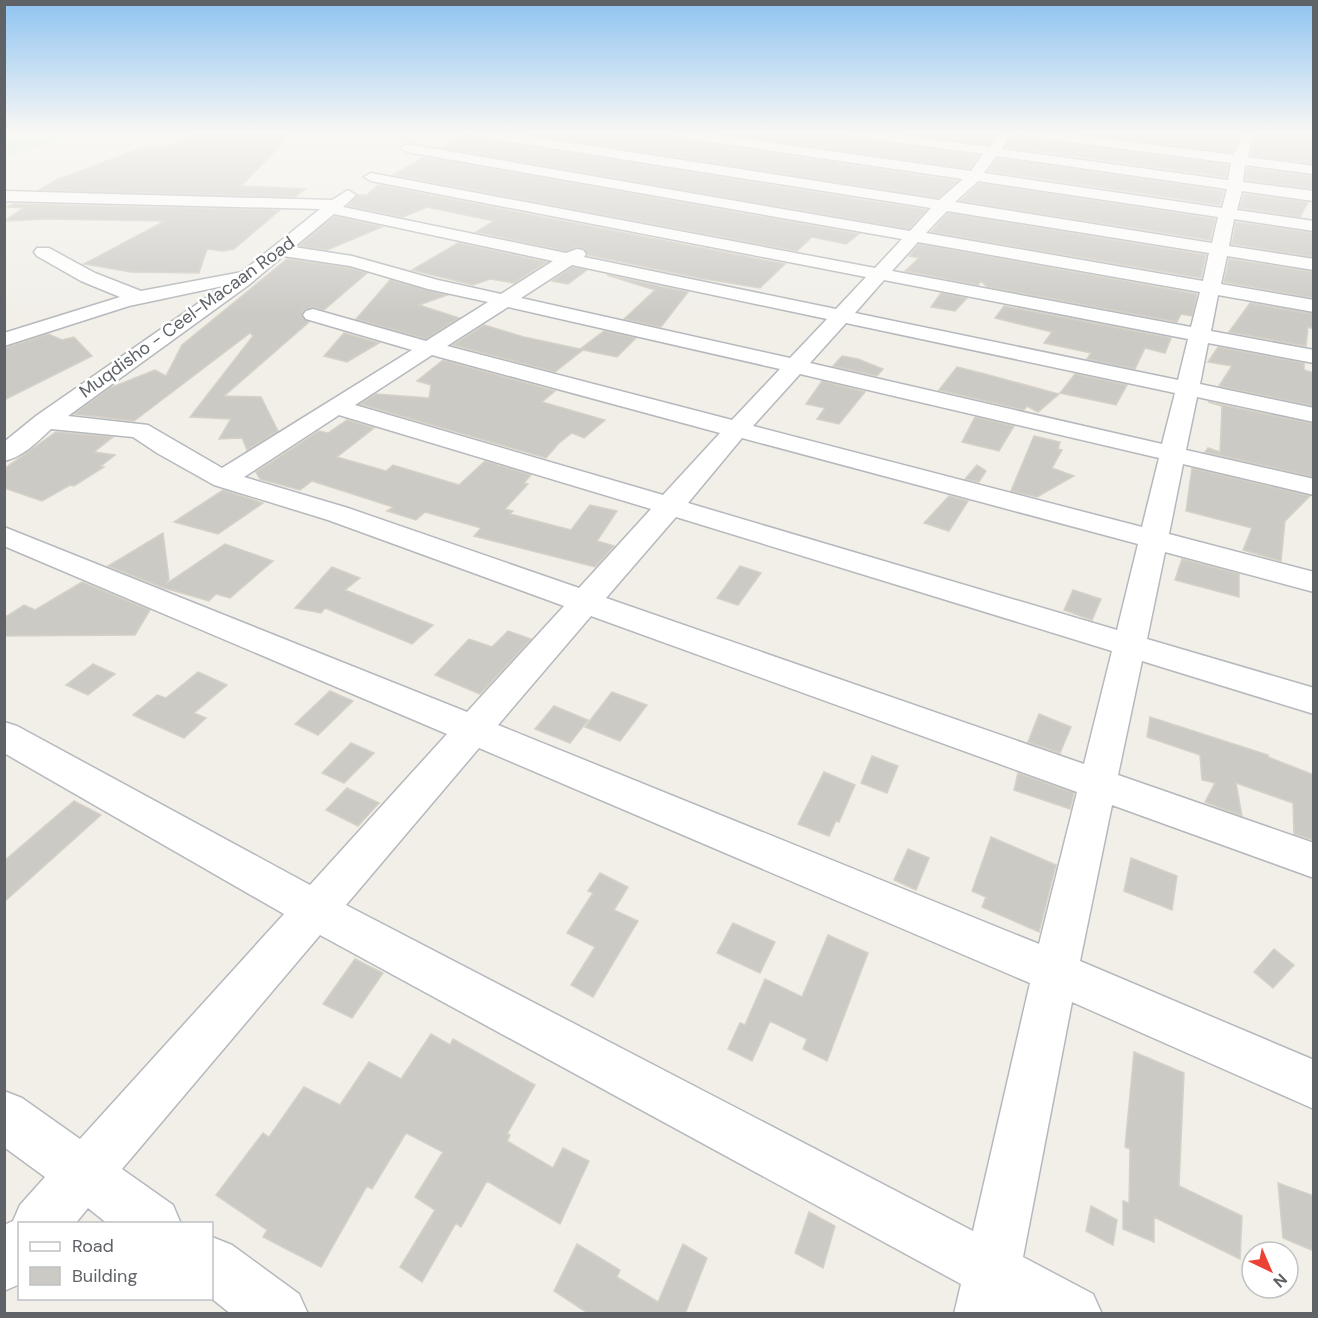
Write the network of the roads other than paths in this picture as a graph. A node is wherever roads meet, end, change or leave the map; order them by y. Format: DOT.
graph roads {
  1 [pos="350,194"];
  2 [pos="458,194"];
  3 [pos="660,194"];
  4 [pos="869,194"];
  5 [pos="956,194"];
  6 [pos="1158,194"];
  7 [pos="1199,194"];
  8 [pos="1232,194"];
  9 [pos="670,195"];
  10 [pos="4,196"];
  11 [pos="1314,196"];
  12 [pos="1231,200"];
  13 [pos="943,205"];
  14 [pos="333,207"];
  15 [pos="623,225"];
  16 [pos="1314,226"];
  17 [pos="914,237"];
  18 [pos="278,250"];
  19 [pos="1219,250"];
  20 [pos="44,252"];
  21 [pos="569,259"];
  22 [pos="1314,264"];
  23 [pos="879,274"];
  24 [pos="247,276"];
  25 [pos="1210,288"];
  26 [pos="136,296"];
  27 [pos="503,301"];
  28 [pos="1314,306"];
  29 [pos="313,315"];
  30 [pos="841,316"];
  31 [pos="1200,335"];
  32 [pos="4,340"];
  33 [pos="431,347"];
  34 [pos="1314,357"];
  35 [pos="795,366"];
  36 [pos="1187,389"];
  37 [pos="336,407"];
  38 [pos="1314,415"];
  39 [pos="45,421"];
  40 [pos="737,429"];
  41 [pos="4,454"];
  42 [pos="1172,454"];
  43 [pos="223,479"];
  44 [pos="1314,487"];
  45 [pos="670,506"];
  46 [pos="4,535"];
  47 [pos="1153,540"];
  48 [pos="1314,582"];
  49 [pos="585,603"];
  50 [pos="1129,645"];
  51 [pos="1314,701"];
  52 [pos="474,729"];
  53 [pos="4,736"];
  54 [pos="1098,782"];
  55 [pos="1314,861"];
  56 [pos="315,910"];
  57 [pos="1055,972"];
  58 [pos="1314,1085"];
  59 [pos="4,1116"];
  60 [pos="84,1173"];
  61 [pos="41,1222"];
  62 [pos="151,1222"];
  63 [pos="18,1248"];
  64 [pos="4,1263"];
  65 [pos="213,1266"];
  66 [pos="988,1292"];
  67 [pos="279,1314"];
  68 [pos="1073,1314"];
  1 -- 14 [label="street, Muqdisho - Ceel-Macaan Road"];
  2 -- 15 [label="street"];
  3 -- 9 [label="street"];
  4 -- 13 [label="street"];
  5 -- 13 [label="street"];
  6 -- 12 [label="street"];
  7 -- 12 [label="street"];
  8 -- 12 [label="street"];
  9 -- 15 [label="street"];
  9 -- 17 [label="street"];
  10 -- 14 [label="street"];
  11 -- 12 [label="street"];
  12 -- 16 [label="street"];
  12 -- 19 [label="street"];
  13 -- 17 [label="street"];
  13 -- 19 [label="street"];
  14 -- 18 [label="street, Muqdisho - Ceel-Macaan Road"];
  14 -- 21 [label="street"];
  15 -- 21 [label="street"];
  15 -- 23 [label="street"];
  17 -- 23 [label="street"];
  17 -- 25 [label="street"];
  18 -- 24 [label="street, Muqdisho - Ceel-Macaan Road"];
  18 -- 27 [label="street"];
  19 -- 22 [label="street"];
  19 -- 25 [label="street"];
  20 -- 26 [label="street"];
  21 -- 27 [label="street"];
  21 -- 30 [label="street"];
  23 -- 30 [label="street"];
  23 -- 31 [label="street"];
  24 -- 26 [label="street"];
  24 -- 39 [label="street, Muqdisho - Ceel-Macaan Road"];
  25 -- 28 [label="street"];
  25 -- 31 [label="street"];
  26 -- 32 [label="street"];
  27 -- 33 [label="street"];
  27 -- 35 [label="street"];
  29 -- 33 [label="street"];
  30 -- 35 [label="street"];
  30 -- 36 [label="street"];
  31 -- 34 [label="street"];
  31 -- 36 [label="street"];
  33 -- 37 [label="street"];
  33 -- 40 [label="street"];
  35 -- 40 [label="street"];
  35 -- 42 [label="street"];
  36 -- 38 [label="street"];
  36 -- 42 [label="street"];
  37 -- 43 [label="street"];
  37 -- 45 [label="street"];
  39 -- 41 [label="street, Muqdisho - Ceel-Macaan Road"];
  39 -- 43 [label="street"];
  40 -- 45 [label="street"];
  40 -- 47 [label="street"];
  42 -- 44 [label="street"];
  42 -- 47 [label="street"];
  43 -- 49 [label="street"];
  45 -- 49 [label="street"];
  45 -- 50 [label="street"];
  46 -- 52 [label="street"];
  47 -- 48 [label="street"];
  47 -- 50 [label="street"];
  49 -- 52 [label="street"];
  49 -- 54 [label="street"];
  50 -- 51 [label="street"];
  50 -- 54 [label="street"];
  52 -- 56 [label="street"];
  52 -- 57 [label="street"];
  53 -- 56 [label="street"];
  54 -- 55 [label="street"];
  54 -- 57 [label="street"];
  56 -- 60 [label="street"];
  56 -- 66 [label="street"];
  57 -- 58 [label="street"];
  57 -- 66 [label="street"];
  59 -- 60 [label="street"];
  60 -- 61 [label="street"];
  60 -- 62 [label="street"];
  63 -- 64 [label="street"];
  65 -- 67 [label="street"];
  66 -- 68 [label="street"];
}
